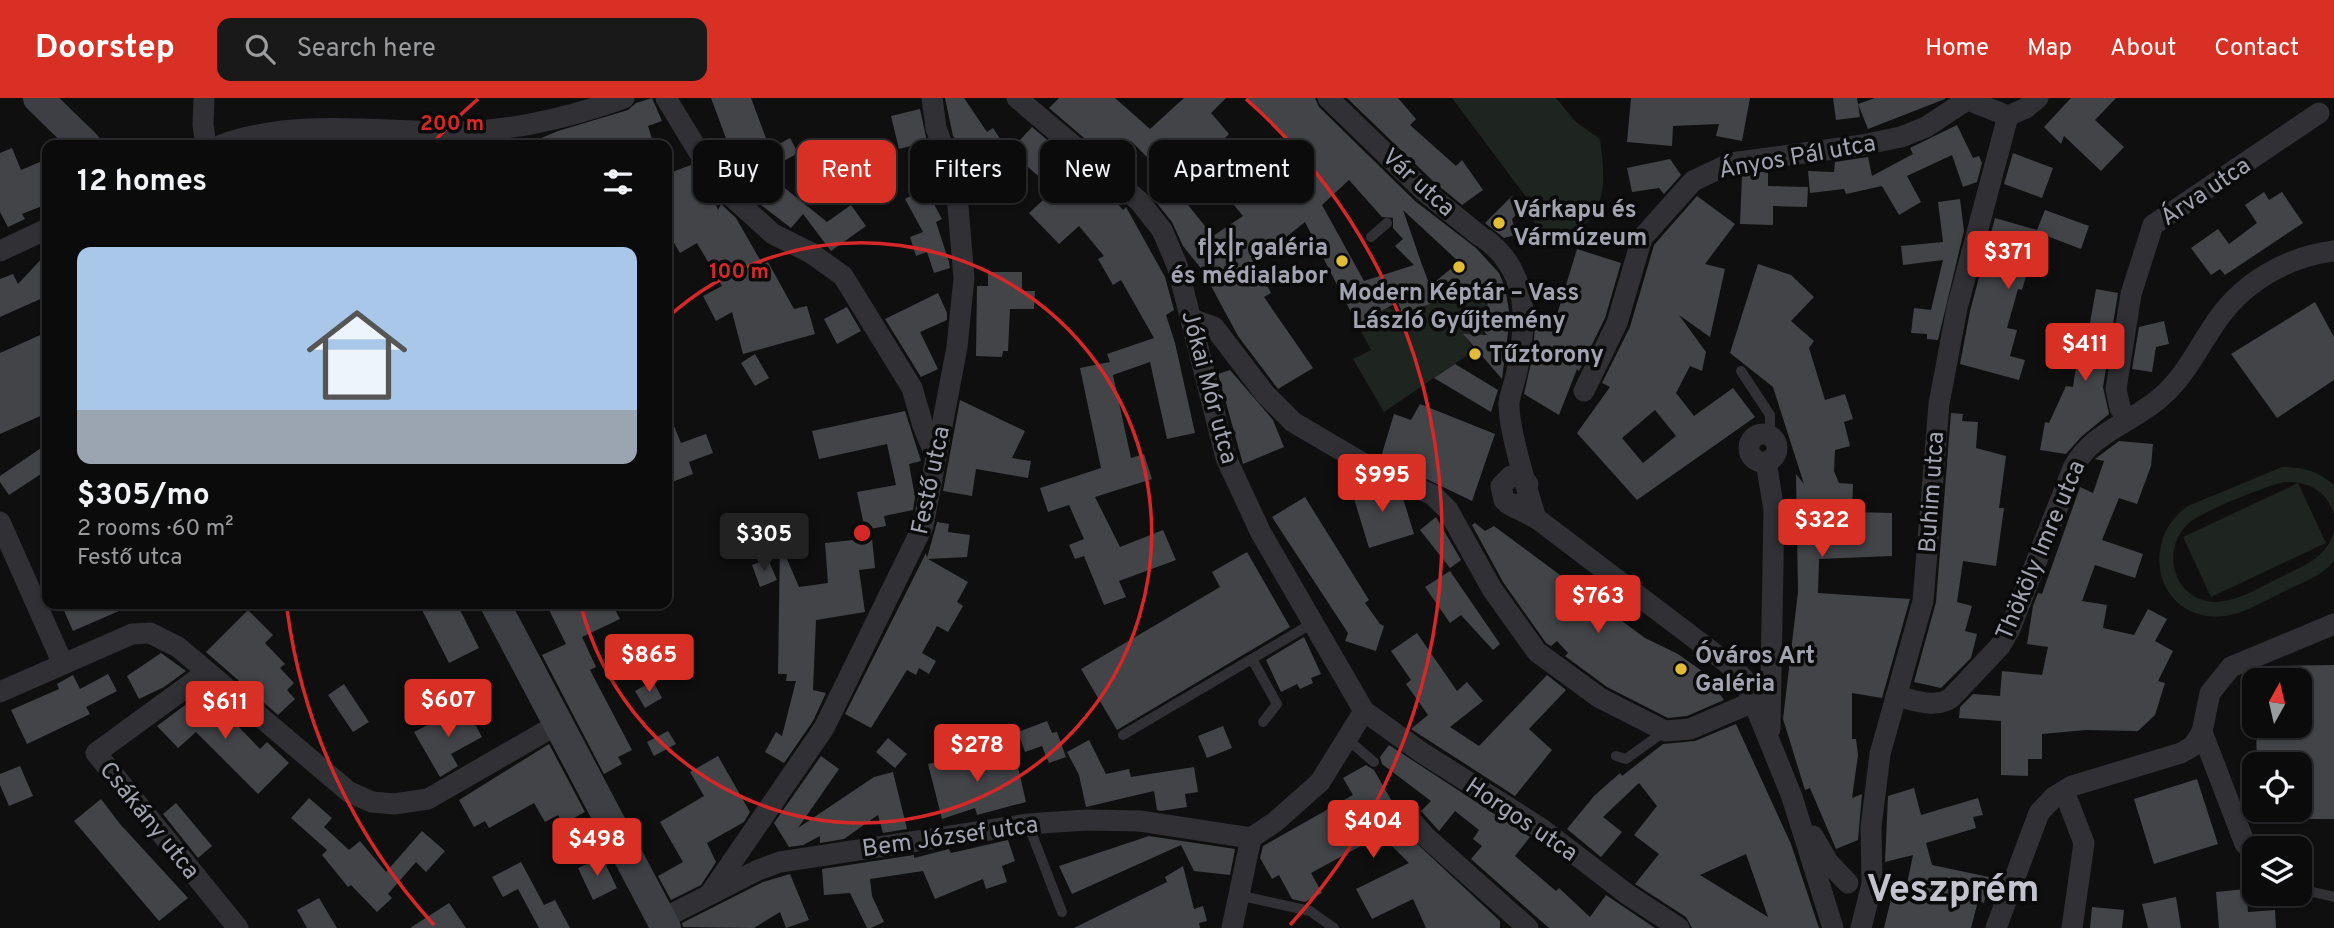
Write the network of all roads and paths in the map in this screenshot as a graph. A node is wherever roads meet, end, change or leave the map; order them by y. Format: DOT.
graph roads {
  1 [pos="38,98"];
  2 [pos="205,98"];
  3 [pos="624,98"];
  4 [pos="666,98"];
  5 [pos="932,98"];
  6 [pos="1017,98"];
  7 [pos="1328,98"];
  8 [pos="2038,98"];
  9 [pos="1965,99"];
  10 [pos="2319,113"];
  11 [pos="2008,116"];
  12 [pos="426,138"];
  13 [pos="81,140"];
  14 [pos="205,140"];
  15 [pos="242,140"];
  16 [pos="1387,223"];
  17 [pos="42,231"];
  18 [pos="1371,237"];
  19 [pos="0,251"];
  20 [pos="2334,251"];
  21 [pos="1192,319"];
  22 [pos="1741,372"];
  23 [pos="1584,391"];
  24 [pos="2122,424"];
  25 [pos="1770,435"];
  26 [pos="936,457"];
  27 [pos="1528,488"];
  28 [pos="1536,518"];
  29 [pos="0,522"];
  30 [pos="498,609"];
  31 [pos="1311,624"];
  32 [pos="2334,624"];
  33 [pos="1252,659"];
  34 [pos="63,664"];
  35 [pos="207,672"];
  36 [pos="0,692"];
  37 [pos="1896,696"];
  38 [pos="1753,702"];
  39 [pos="1364,711"];
  40 [pos="1263,722"];
  41 [pos="558,724"];
  42 [pos="1665,730"];
  43 [pos="2203,732"];
  44 [pos="1123,735"];
  45 [pos="1347,739"];
  46 [pos="1772,745"];
  47 [pos="1616,755"];
  48 [pos="1374,762"];
  49 [pos="2064,791"];
  50 [pos="1792,797"];
  51 [pos="1409,818"];
  52 [pos="1028,824"];
  53 [pos="2242,836"];
  54 [pos="1251,838"];
  55 [pos="1848,883"];
  56 [pos="2312,892"];
  57 [pos="710,894"];
  58 [pos="1238,895"];
  59 [pos="2334,897"];
  60 [pos="1825,904"];
  61 [pos="1867,904"];
  62 [pos="1062,912"];
  63 [pos="230,924"];
  64 [pos="664,924"];
  65 [pos="1524,927"];
  66 [pos="1232,928"];
  67 [pos="1334,928"];
  68 [pos="1679,928"];
  69 [pos="1833,928"];
  70 [pos="1861,928"];
  71 [pos="1996,928"];
  72 [pos="2072,928"];
  1 -- 13 [label="main road"];
  2 -- 14 [label="street"];
  3 -- 12 [label="street"];
  4 -- 26 [label="street"];
  5 -- 26 [label="street, Festő utca"];
  6 -- 21 [label="street, Jókai Mór utca"];
  7 -- 27 [label="street, Vár utca"];
  8 -- 11 [label="street"];
  9 -- 11 [label="street"];
  9 -- 23 [label="street, Ányos Pál utca"];
  10 -- 24 [label="street, Árva utca"];
  11 -- 37 [label="street, Buhim utca"];
  12 -- 15 [label="street"];
  16 -- 18 [label="lane"];
  17 -- 19 [label="street"];
  20 -- 24 [label="street"];
  21 -- 31 [label="street, Jókai Mór utca"];
  21 -- 42 [label="street"];
  22 -- 25 [label="lane"];
  24 -- 37 [label="street, Thököly Imre utca"];
  25 -- 46 [label="street"];
  26 -- 57 [label="street, Festő utca"];
  27 -- 28 [label="street, Vár utca"];
  27 -- 28 [label="street"];
  28 -- 38 [label="street"];
  29 -- 34 [label="street"];
  30 -- 41 [label="main road"];
  31 -- 33 [label="lane"];
  31 -- 39 [label="street, Jókai Mór utca"];
  32 -- 43 [label="street"];
  33 -- 40 [label="lane"];
  33 -- 44 [label="lane"];
  34 -- 35 [label="street"];
  34 -- 36 [label="street"];
  35 -- 41 [label="street"];
  35 -- 63 [label="street, Csákány utca"];
  37 -- 61 [label="street, Buhim utca"];
  38 -- 42 [label="street"];
  38 -- 46 [label="street"];
  39 -- 45 [label="street"];
  39 -- 68 [label="street, Horgos utca"];
  41 -- 64 [label="main road"];
  42 -- 47 [label="lane"];
  43 -- 49 [label="street"];
  43 -- 53 [label="street"];
  45 -- 48 [label="lane"];
  45 -- 54 [label="street"];
  46 -- 50 [label="street"];
  49 -- 71 [label="street"];
  49 -- 72 [label="street"];
  50 -- 55 [label="street"];
  50 -- 60 [label="street"];
  51 -- 65 [label="street"];
  52 -- 54 [label="street, Bem József utca"];
  52 -- 57 [label="street, Bem József utca"];
  52 -- 62 [label="lane"];
  54 -- 58 [label="street"];
  55 -- 60 [label="street"];
  55 -- 61 [label="street"];
  56 -- 59 [label="lane"];
  57 -- 64 [label="street, Bem József utca"];
  58 -- 66 [label="street"];
  58 -- 67 [label="lane"];
  60 -- 69 [label="street"];
  61 -- 70 [label="street, Buhim utca"];
}
